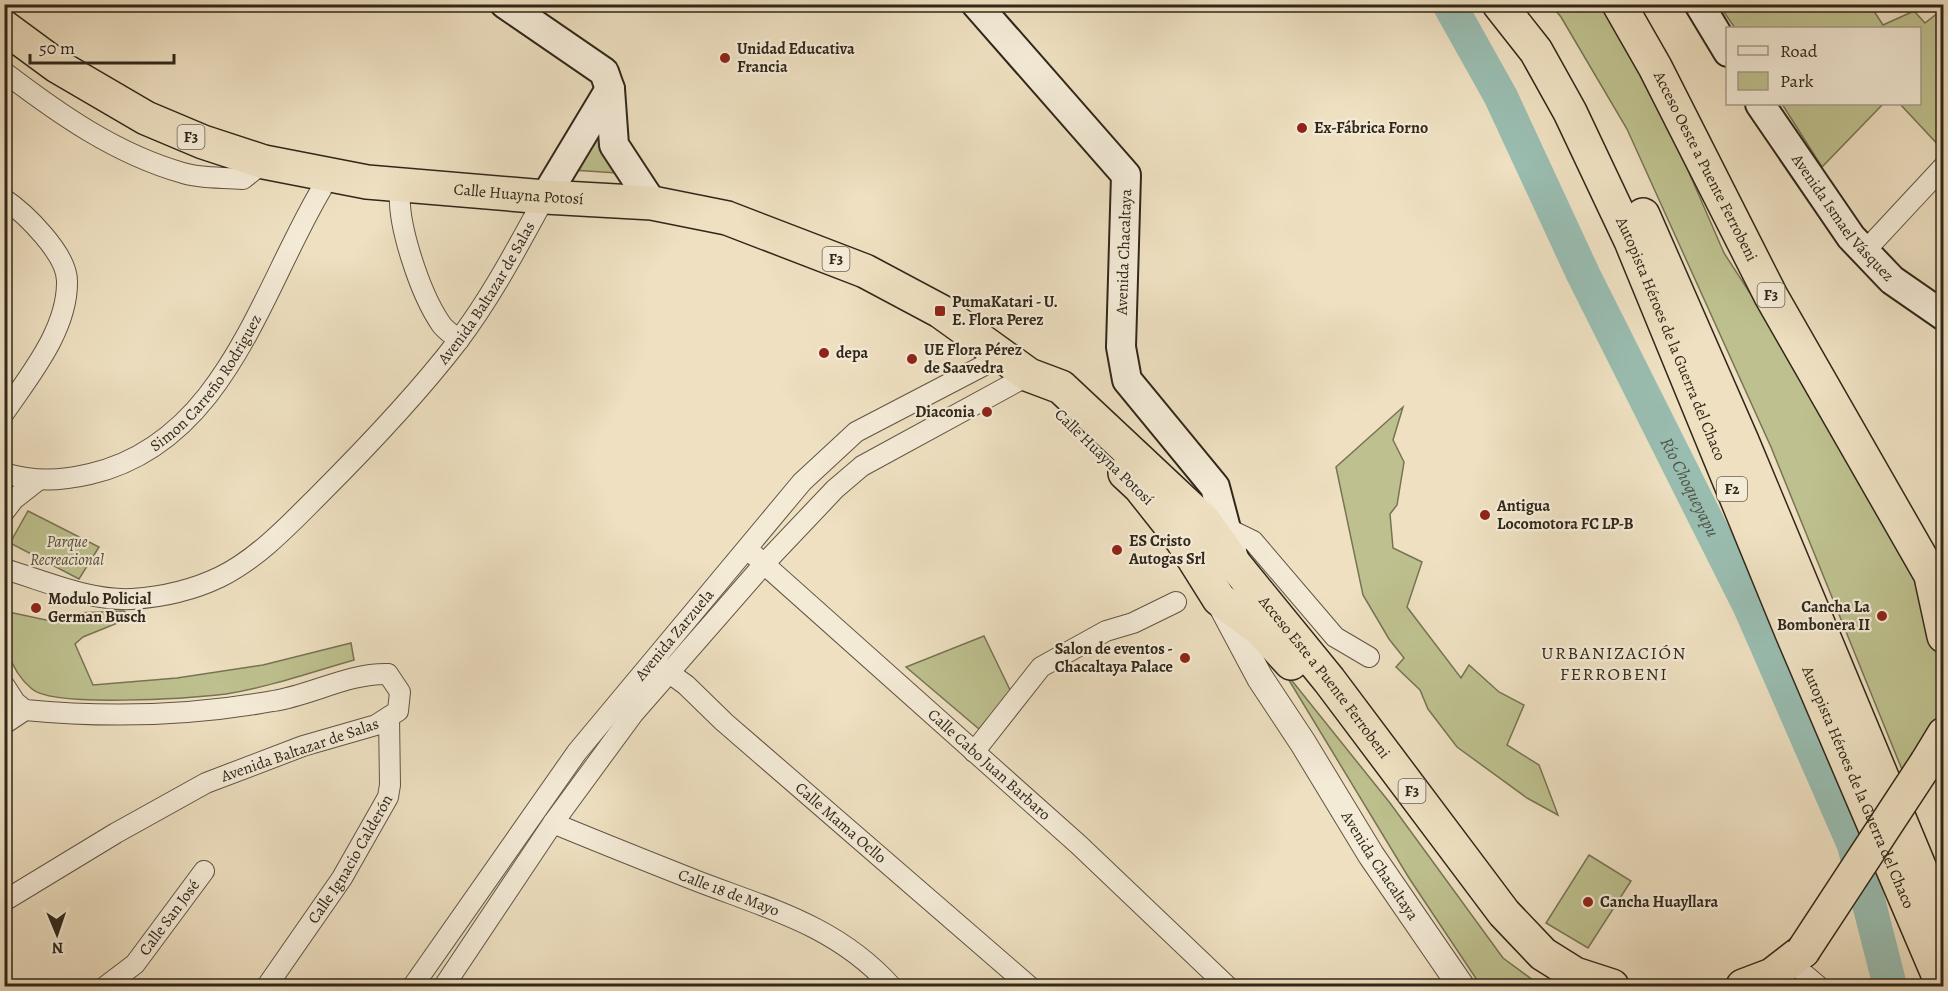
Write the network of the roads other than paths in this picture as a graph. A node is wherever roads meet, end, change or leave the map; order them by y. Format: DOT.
graph roads {
  1 [pos="505,4"];
  2 [pos="976,4"];
  3 [pos="1499,4"];
  4 [pos="1527,4"];
  5 [pos="1618,4"];
  6 [pos="1699,4"];
  7 [pos="4,27"];
  8 [pos="1726,49"];
  9 [pos="4,72"];
  10 [pos="610,89"];
  11 [pos="1761,105"];
  12 [pos="264,162"];
  13 [pos="1944,166"];
  14 [pos="326,176"];
  15 [pos="401,185"];
  16 [pos="545,197"];
  17 [pos="4,199"];
  18 [pos="652,203"];
  19 [pos="1864,252"];
  20 [pos="1944,316"];
  21 [pos="459,340"];
  22 [pos="1002,356"];
  23 [pos="1029,375"];
  24 [pos="4,413"];
  25 [pos="4,473"];
  26 [pos="37,482"];
  27 [pos="4,512"];
  28 [pos="1204,529"];
  29 [pos="745,548"];
  30 [pos="764,564"];
  31 [pos="1236,566"];
  32 [pos="4,569"];
  33 [pos="1940,585"];
  34 [pos="1219,599"];
  35 [pos="1176,602"];
  36 [pos="1261,630"];
  37 [pos="1944,636"];
  38 [pos="1368,657"];
  39 [pos="660,666"];
  40 [pos="4,685"];
  41 [pos="25,710"];
  42 [pos="389,717"];
  43 [pos="4,724"];
  44 [pos="1944,734"];
  45 [pos="1303,743"];
  46 [pos="974,752"];
  47 [pos="1935,770"];
  48 [pos="553,823"];
  49 [pos="204,871"];
  50 [pos="4,901"];
  51 [pos="1944,926"];
  52 [pos="1806,972"];
  53 [pos="106,987"];
  54 [pos="267,987"];
  55 [pos="413,987"];
  56 [pos="444,987"];
  57 [pos="891,987"];
  58 [pos="1029,987"];
  59 [pos="1227,987"];
  60 [pos="1461,987"];
  61 [pos="1561,987"];
  62 [pos="1612,987"];
  63 [pos="1743,987"];
  64 [pos="1943,987"];
  1 -- 10 [label="main road"];
  2 -- 28 [label="main road, Avenida Chacaltaya"];
  3 -- 64 [label="highway, Autopista Héroes de la Guerra del Chaco / F2"];
  4 -- 51 [label="highway, Autopista Héroes de la Guerra del Chaco / F2"];
  5 -- 33 [label="highway, Acceso Oeste a Puente Ferrobeni / F3"];
  6 -- 8 [label="main road"];
  7 -- 12 [label="highway, Calle Huayna Potosí / F3"];
  9 -- 12 [label="street"];
  10 -- 16 [label="main road"];
  10 -- 18 [label="main road"];
  11 -- 19 [label="main road, Avenida Ismael Vásquez"];
  12 -- 14 [label="highway, Calle Huayna Potosí / F3"];
  13 -- 19 [label="street"];
  14 -- 15 [label="highway, Calle Huayna Potosí / F3"];
  14 -- 26 [label="street, Simon Carreño Rodriguez"];
  15 -- 16 [label="highway, Calle Huayna Potosí / F3"];
  15 -- 21 [label="street"];
  16 -- 18 [label="highway, Calle Huayna Potosí / F3"];
  16 -- 21 [label="street, Avenida Baltazar de Salas"];
  17 -- 24 [label="street"];
  18 -- 22 [label="highway, Calle Huayna Potosí / F3"];
  19 -- 20 [label="main road, Avenida Ismael Vásquez"];
  21 -- 32 [label="street, Avenida Baltazar de Salas"];
  22 -- 23 [label="highway, Calle Huayna Potosí / F3"];
  22 -- 29 [label="street, Avenida Zarzuela"];
  23 -- 28 [label="highway, Calle Huayna Potosí / F3"];
  23 -- 30 [label="street, Avenida Zarzuela"];
  25 -- 26 [label="street, Simon Carreño Rodriguez"];
  26 -- 27 [label="street"];
  28 -- 31 [label="highway, Calle Huayna Potosí / F3"];
  28 -- 34 [label="highway, Calle Huayna Potosí / F3"];
  28 -- 38 [label="street"];
  29 -- 30 [label="street, Calle Cabo Juan Barbaro"];
  29 -- 39 [label="street, Avenida Zarzuela"];
  30 -- 39 [label="street, Avenida Zarzuela"];
  30 -- 46 [label="street, Calle Cabo Juan Barbaro"];
  31 -- 36 [label="main road, Avenida Chacaltaya"];
  31 -- 62 [label="highway, Acceso Este a Puente Ferrobeni / F3"];
  33 -- 37 [label="highway, Acceso Oeste a Puente Ferrobeni / F3"];
  34 -- 36 [label="highway, Acceso Este a Puente Ferrobeni / F3"];
  34 -- 45 [label="street, Avenida Chacaltaya"];
  35 -- 46 [label="street"];
  36 -- 45 [label="street, Avenida Chacaltaya"];
  36 -- 61 [label="highway, Acceso Este a Puente Ferrobeni / F3"];
  39 -- 48 [label="street, Avenida Zarzuela"];
  39 -- 55 [label="street, Avenida Zarzuela"];
  39 -- 58 [label="street, Calle Mama Ocllo"];
  40 -- 41 [label="street"];
  41 -- 42 [label="street, Avenida Baltazar de Salas"];
  41 -- 43 [label="street"];
  42 -- 50 [label="street, Avenida Baltazar de Salas"];
  42 -- 54 [label="street, Calle Ignacio Calderón"];
  44 -- 47 [label="highway"];
  45 -- 60 [label="street, Avenida Chacaltaya"];
  46 -- 59 [label="street, Calle Cabo Juan Barbaro"];
  47 -- 52 [label="highway, bridge"];
  48 -- 56 [label="street, Avenida Zarzuela"];
  48 -- 57 [label="street, Calle 18 de Mayo"];
  49 -- 53 [label="street, Calle San José"];
  52 -- 63 [label="highway"];
}
